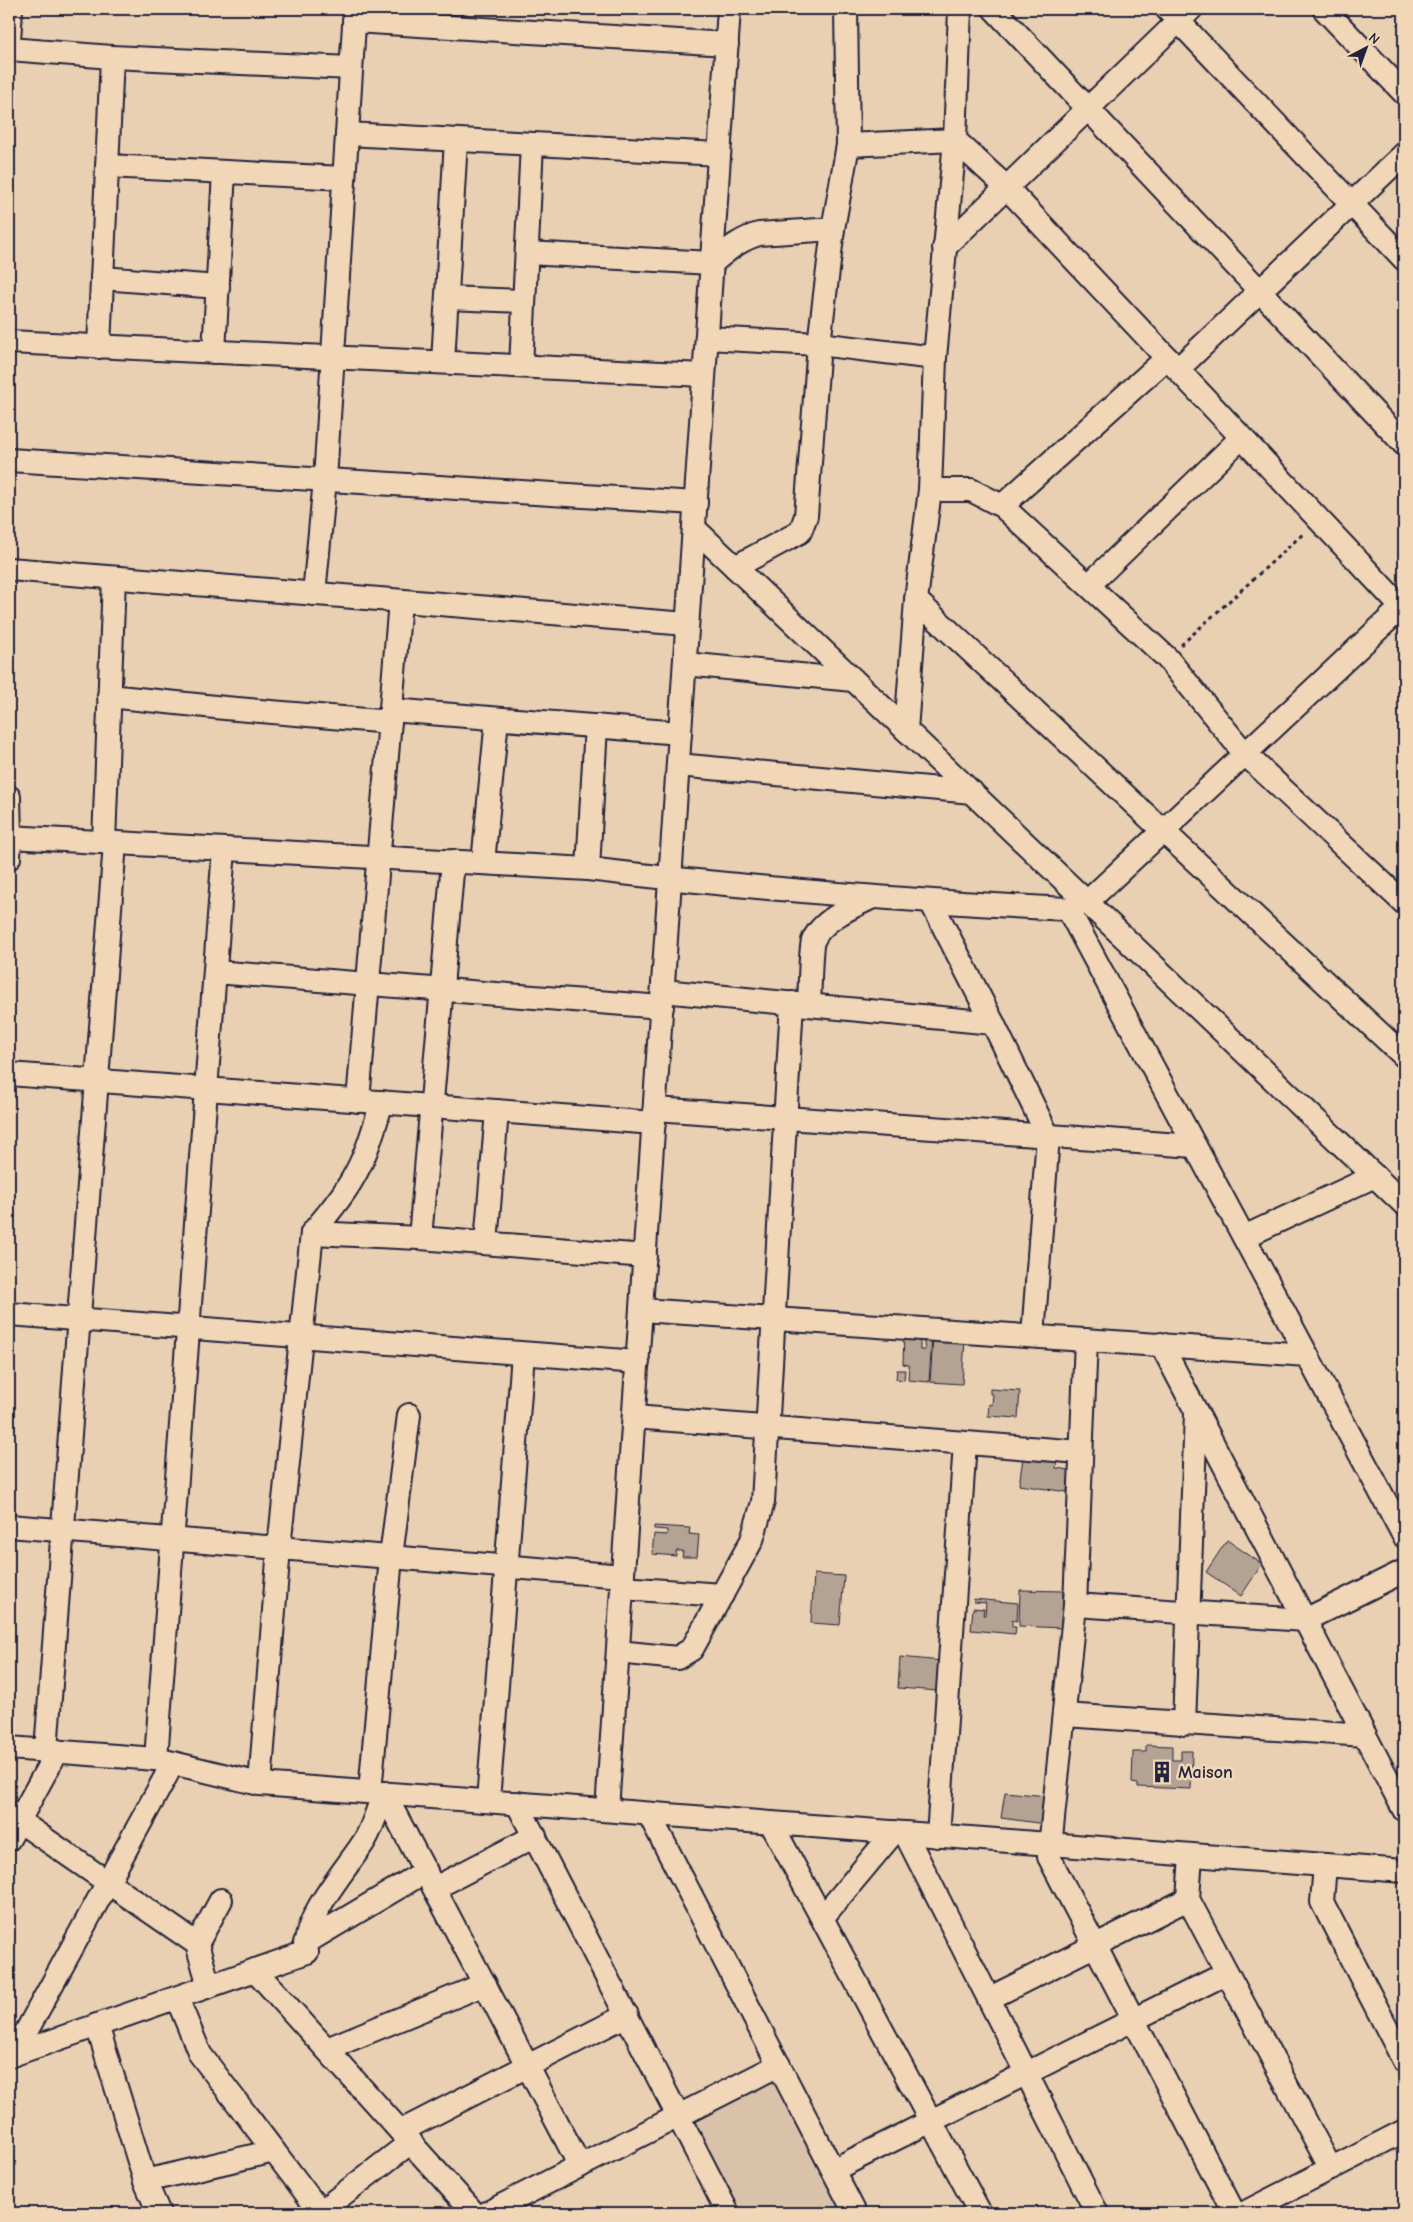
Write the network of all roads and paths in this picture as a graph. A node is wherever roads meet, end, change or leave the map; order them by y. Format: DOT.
graph roads {
  1 [pos="11,9"];
  2 [pos="729,9"];
  3 [pos="846,9"];
  4 [pos="960,9"];
  5 [pos="994,9"];
  6 [pos="1324,9"];
  7 [pos="1179,13"];
  8 [pos="355,15"];
  9 [pos="9,41"];
  10 [pos="727,44"];
  11 [pos="9,49"];
  12 [pos="112,57"];
  13 [pos="351,68"];
  14 [pos="1404,93"];
  15 [pos="1088,108"];
  16 [pos="346,134"];
  17 [pos="456,140"];
  18 [pos="954,140"];
  19 [pos="532,144"];
  20 [pos="848,145"];
  21 [pos="719,154"];
  22 [pos="1404,154"];
  23 [pos="107,166"];
  24 [pos="224,172"];
  25 [pos="344,178"];
  26 [pos="1006,187"];
  27 [pos="1352,204"];
  28 [pos="833,229"];
  29 [pos="944,248"];
  30 [pos="526,253"];
  31 [pos="1404,260"];
  32 [pos="712,264"];
  33 [pos="102,278"];
  34 [pos="218,287"];
  35 [pos="1260,291"];
  36 [pos="447,298"];
  37 [pos="524,301"];
  38 [pos="707,338"];
  39 [pos="9,342"];
  40 [pos="819,344"];
  41 [pos="99,346"];
  42 [pos="214,352"];
  43 [pos="331,357"];
  44 [pos="935,358"];
  45 [pos="443,362"];
  46 [pos="1172,364"];
  47 [pos="521,366"];
  48 [pos="704,375"];
  49 [pos="1242,437"];
  50 [pos="1404,444"];
  51 [pos="9,460"];
  52 [pos="325,480"];
  53 [pos="930,490"];
  54 [pos="696,503"];
  55 [pos="1002,506"];
  56 [pos="1319,520"];
  57 [pos="694,528"];
  58 [pos="735,567"];
  59 [pos="9,569"];
  60 [pos="114,578"];
  61 [pos="1089,585"];
  62 [pos="314,594"];
  63 [pos="916,600"];
  64 [pos="400,601"];
  65 [pos="1404,608"];
  66 [pos="687,624"];
  67 [pos="1166,658"];
  68 [pos="685,664"];
  69 [pos="853,680"];
  70 [pos="109,696"];
  71 [pos="390,716"];
  72 [pos="497,719"];
  73 [pos="596,726"];
  74 [pos="906,730"];
  75 [pos="680,733"];
  76 [pos="1245,754"];
  77 [pos="678,765"];
  78 [pos="972,792"];
  79 [pos="9,797"];
  80 [pos="1163,830"];
  81 [pos="109,842"];
  82 [pos="9,844"];
  83 [pos="224,849"];
  84 [pos="378,857"];
  85 [pos="452,861"];
  86 [pos="483,863"];
  87 [pos="588,869"];
  88 [pos="670,879"];
  89 [pos="873,897"];
  90 [pos="931,902"];
  91 [pos="1404,903"];
  92 [pos="1077,906"];
  93 [pos="215,972"];
  94 [pos="368,984"];
  95 [pos="441,990"];
  96 [pos="662,999"];
  97 [pos="801,1004"];
  98 [pos="993,1023"];
  99 [pos="1404,1056"];
  100 [pos="9,1074"];
  101 [pos="96,1081"];
  102 [pos="206,1089"];
  103 [pos="358,1101"];
  104 [pos="382,1102"];
  105 [pos="432,1106"];
  106 [pos="498,1111"];
  107 [pos="654,1116"];
  108 [pos="785,1118"];
  109 [pos="1048,1136"];
  110 [pos="1195,1146"];
  111 [pos="1375,1176"];
  112 [pos="1404,1204"];
  113 [pos="312,1233"];
  114 [pos="1244,1237"];
  115 [pos="420,1238"];
  116 [pos="486,1243"];
  117 [pos="645,1256"];
  118 [pos="641,1310"];
  119 [pos="9,1314"];
  120 [pos="774,1318"];
  121 [pos="78,1319"];
  122 [pos="188,1327"];
  123 [pos="300,1336"];
  124 [pos="1033,1336"];
  125 [pos="1086,1340"];
  126 [pos="1161,1344"];
  127 [pos="523,1354"];
  128 [pos="1307,1355"];
  129 [pos="638,1362"];
  130 [pos="1196,1413"];
  131 [pos="409,1415"];
  132 [pos="634,1417"];
  133 [pos="767,1428"];
  134 [pos="965,1443"];
  135 [pos="1081,1452"];
  136 [pos="9,1526"];
  137 [pos="63,1530"];
  138 [pos="1404,1536"];
  139 [pos="172,1540"];
  140 [pos="279,1548"];
  141 [pos="391,1557"];
  142 [pos="506,1567"];
  143 [pos="1404,1571"];
  144 [pos="623,1582"];
  145 [pos="722,1595"];
  146 [pos="1075,1605"];
  147 [pos="1188,1613"];
  148 [pos="1305,1620"];
  149 [pos="618,1652"];
  150 [pos="1064,1715"];
  151 [pos="1184,1724"];
  152 [pos="1365,1735"];
  153 [pos="9,1748"];
  154 [pos="52,1751"];
  155 [pos="164,1761"];
  156 [pos="260,1784"];
  157 [pos="377,1793"];
  158 [pos="488,1801"];
  159 [pos="517,1803"];
  160 [pos="607,1810"];
  161 [pos="1404,1810"];
  162 [pos="649,1814"];
  163 [pos="771,1823"];
  164 [pos="14,1830"];
  165 [pos="900,1833"];
  166 [pos="535,1836"];
  167 [pos="938,1836"];
  168 [pos="1050,1844"];
  169 [pos="1191,1855"];
  170 [pos="1325,1865"];
  171 [pos="1404,1871"];
  172 [pos="431,1880"];
  173 [pos="108,1882"];
  174 [pos="1188,1899"];
  175 [pos="221,1900"];
  176 [pos="823,1917"];
  177 [pos="305,1943"];
  178 [pos="197,1944"];
  179 [pos="1094,1946"];
  180 [pos="255,1970"];
  181 [pos="1227,1973"];
  182 [pos="486,1984"];
  183 [pos="209,1986"];
  184 [pos="177,1998"];
  185 [pos="990,1998"];
  186 [pos="627,2015"];
  187 [pos="1132,2020"];
  188 [pos="98,2025"];
  189 [pos="327,2050"];
  190 [pos="11,2055"];
  191 [pos="1404,2061"];
  192 [pos="779,2065"];
  193 [pos="528,2066"];
  194 [pos="1027,2073"];
  195 [pos="678,2116"];
  196 [pos="930,2121"];
  197 [pos="1404,2131"];
  198 [pos="406,2137"];
  199 [pos="274,2151"];
  200 [pos="580,2166"];
  201 [pos="1331,2168"];
  202 [pos="833,2170"];
  203 [pos="145,2181"];
  204 [pos="320,2212"];
  205 [pos="159,2213"];
  206 [pos="474,2213"];
  207 [pos="487,2213"];
  208 [pos="728,2213"];
  209 [pos="855,2213"];
  210 [pos="980,2213"];
  211 [pos="1097,2213"];
  212 [pos="1234,2213"];
  213 [pos="1244,2213"];
  1 -- 9 [label="street"];
  2 -- 10 [label="street"];
  3 -- 20 [label="street"];
  4 -- 18 [label="street"];
  5 -- 15 [label="street"];
  6 -- 14 [label="street"];
  7 -- 15 [label="street"];
  7 -- 27 [label="street"];
  8 -- 10 [label="street"];
  8 -- 13 [label="street"];
  10 -- 21 [label="street"];
  11 -- 12 [label="street"];
  12 -- 13 [label="street"];
  12 -- 23 [label="street"];
  13 -- 16 [label="street"];
  15 -- 26 [label="street"];
  15 -- 35 [label="street"];
  16 -- 17 [label="street"];
  16 -- 25 [label="street"];
  17 -- 19 [label="street"];
  17 -- 36 [label="street"];
  18 -- 20 [label="street"];
  18 -- 26 [label="street"];
  18 -- 29 [label="street"];
  19 -- 21 [label="street"];
  19 -- 30 [label="street"];
  20 -- 28 [label="street"];
  21 -- 32 [label="street"];
  22 -- 27 [label="street"];
  23 -- 24 [label="street"];
  23 -- 33 [label="street"];
  24 -- 25 [label="street"];
  24 -- 34 [label="street"];
  25 -- 43 [label="street"];
  26 -- 29 [label="street"];
  26 -- 46 [label="street"];
  27 -- 31 [label="street"];
  27 -- 35 [label="street"];
  28 -- 32 [label="street"];
  28 -- 40 [label="street"];
  29 -- 44 [label="street"];
  30 -- 32 [label="street"];
  30 -- 37 [label="street"];
  32 -- 38 [label="street"];
  33 -- 34 [label="street"];
  33 -- 41 [label="street"];
  34 -- 42 [label="street"];
  35 -- 46 [label="street"];
  35 -- 50 [label="street"];
  36 -- 37 [label="street"];
  36 -- 45 [label="street"];
  37 -- 47 [label="street"];
  38 -- 40 [label="street"];
  38 -- 48 [label="street"];
  39 -- 41 [label="street"];
  40 -- 44 [label="street"];
  40 -- 58 [label="street"];
  41 -- 42 [label="street"];
  42 -- 43 [label="street"];
  43 -- 45 [label="street"];
  43 -- 52 [label="street"];
  44 -- 53 [label="street"];
  45 -- 47 [label="street"];
  46 -- 49 [label="street"];
  46 -- 55 [label="street"];
  47 -- 48 [label="street"];
  48 -- 54 [label="street"];
  49 -- 56 [label="street"];
  49 -- 61 [label="street"];
  51 -- 52 [label="street"];
  52 -- 54 [label="street"];
  52 -- 62 [label="street"];
  53 -- 55 [label="street"];
  53 -- 63 [label="street"];
  54 -- 57 [label="street"];
  55 -- 61 [label="street"];
  56 -- 65 [label="street"];
  56 -- 67 [label="path"];
  57 -- 58 [label="street"];
  57 -- 66 [label="street"];
  58 -- 69 [label="street"];
  59 -- 60 [label="street"];
  60 -- 62 [label="street"];
  60 -- 70 [label="street"];
  61 -- 67 [label="street"];
  62 -- 64 [label="street"];
  63 -- 74 [label="street"];
  63 -- 80 [label="street"];
  64 -- 66 [label="street"];
  64 -- 71 [label="street"];
  65 -- 76 [label="street"];
  66 -- 68 [label="street"];
  67 -- 76 [label="street"];
  68 -- 69 [label="street"];
  68 -- 75 [label="street"];
  69 -- 74 [label="street"];
  70 -- 71 [label="street"];
  70 -- 81 [label="street"];
  71 -- 72 [label="street"];
  71 -- 84 [label="street"];
  72 -- 73 [label="street"];
  72 -- 86 [label="street"];
  73 -- 75 [label="street"];
  73 -- 87 [label="street"];
  74 -- 78 [label="street"];
  75 -- 77 [label="street"];
  76 -- 80 [label="street"];
  76 -- 91 [label="street"];
  77 -- 78 [label="street"];
  77 -- 88 [label="street"];
  78 -- 92 [label="street"];
  79 -- 82 [label="street"];
  80 -- 92 [label="street"];
  80 -- 99 [label="street"];
  81 -- 82 [label="street"];
  81 -- 83 [label="street"];
  81 -- 101 [label="street"];
  83 -- 84 [label="street"];
  83 -- 93 [label="street"];
  84 -- 85 [label="street"];
  84 -- 94 [label="street"];
  85 -- 86 [label="street"];
  85 -- 95 [label="street"];
  86 -- 87 [label="street"];
  87 -- 88 [label="street"];
  88 -- 89 [label="street"];
  88 -- 96 [label="street"];
  89 -- 90 [label="street"];
  89 -- 97 [label="street"];
  90 -- 92 [label="street"];
  90 -- 98 [label="street"];
  92 -- 110 [label="street"];
  92 -- 111 [label="street"];
  93 -- 94 [label="street"];
  93 -- 102 [label="street"];
  94 -- 95 [label="street"];
  94 -- 103 [label="street"];
  95 -- 96 [label="street"];
  95 -- 105 [label="street"];
  96 -- 97 [label="street"];
  96 -- 107 [label="street"];
  97 -- 98 [label="street"];
  97 -- 108 [label="street"];
  98 -- 109 [label="street"];
  100 -- 101 [label="street"];
  101 -- 102 [label="street"];
  101 -- 121 [label="street"];
  102 -- 103 [label="street"];
  102 -- 122 [label="street"];
  103 -- 104 [label="street"];
  104 -- 105 [label="street"];
  104 -- 113 [label="street"];
  105 -- 106 [label="street"];
  105 -- 115 [label="street"];
  106 -- 107 [label="street"];
  106 -- 116 [label="street"];
  107 -- 108 [label="street"];
  107 -- 117 [label="street"];
  108 -- 109 [label="street"];
  108 -- 120 [label="street"];
  109 -- 110 [label="street"];
  109 -- 124 [label="street"];
  110 -- 114 [label="street"];
  111 -- 112 [label="street"];
  111 -- 114 [label="street"];
  113 -- 115 [label="street"];
  113 -- 123 [label="street"];
  114 -- 128 [label="street"];
  115 -- 116 [label="street"];
  116 -- 117 [label="street"];
  117 -- 118 [label="street"];
  118 -- 120 [label="street"];
  118 -- 129 [label="street"];
  119 -- 121 [label="street"];
  120 -- 124 [label="street"];
  120 -- 133 [label="street"];
  121 -- 122 [label="street"];
  121 -- 137 [label="street"];
  122 -- 123 [label="street"];
  122 -- 139 [label="street"];
  123 -- 127 [label="street"];
  123 -- 140 [label="street"];
  124 -- 125 [label="street"];
  125 -- 126 [label="street"];
  125 -- 135 [label="street"];
  126 -- 128 [label="street"];
  126 -- 130 [label="street"];
  127 -- 129 [label="street"];
  127 -- 142 [label="street"];
  128 -- 138 [label="street"];
  129 -- 132 [label="street"];
  130 -- 147 [label="street"];
  130 -- 148 [label="street"];
  131 -- 141 [label="street"];
  132 -- 133 [label="street"];
  132 -- 144 [label="street"];
  133 -- 134 [label="street"];
  133 -- 145 [label="street"];
  134 -- 135 [label="street"];
  134 -- 167 [label="street"];
  135 -- 146 [label="street"];
  136 -- 137 [label="street"];
  137 -- 139 [label="street"];
  137 -- 154 [label="street"];
  139 -- 140 [label="street"];
  139 -- 155 [label="street"];
  140 -- 141 [label="street"];
  140 -- 156 [label="street"];
  141 -- 142 [label="street"];
  141 -- 157 [label="street"];
  142 -- 144 [label="street"];
  142 -- 158 [label="street"];
  143 -- 148 [label="street"];
  144 -- 145 [label="street"];
  144 -- 149 [label="street"];
  145 -- 149 [label="street"];
  146 -- 147 [label="street"];
  146 -- 150 [label="street"];
  147 -- 148 [label="street"];
  147 -- 151 [label="street"];
  148 -- 152 [label="street"];
  149 -- 160 [label="street"];
  150 -- 151 [label="street"];
  150 -- 168 [label="street"];
  151 -- 152 [label="street"];
  152 -- 161 [label="street"];
  153 -- 154 [label="street"];
  154 -- 155 [label="street"];
  154 -- 164 [label="street"];
  155 -- 156 [label="street"];
  155 -- 173 [label="street"];
  156 -- 157 [label="street"];
  157 -- 158 [label="street"];
  157 -- 172 [label="street"];
  157 -- 177 [label="street"];
  158 -- 159 [label="street"];
  159 -- 160 [label="street"];
  159 -- 166 [label="street"];
  160 -- 162 [label="street"];
  162 -- 163 [label="street"];
  162 -- 192 [label="street"];
  163 -- 165 [label="street"];
  163 -- 176 [label="street"];
  164 -- 173 [label="street"];
  165 -- 167 [label="street"];
  165 -- 176 [label="street"];
  165 -- 185 [label="street"];
  166 -- 172 [label="street"];
  166 -- 186 [label="street"];
  167 -- 168 [label="street"];
  168 -- 169 [label="street"];
  168 -- 179 [label="street"];
  169 -- 170 [label="street"];
  169 -- 174 [label="street"];
  170 -- 171 [label="street"];
  170 -- 191 [label="street"];
  172 -- 177 [label="street"];
  172 -- 182 [label="street"];
  173 -- 178 [label="street"];
  173 -- 190 [label="street"];
  174 -- 179 [label="street"];
  174 -- 181 [label="street"];
  175 -- 178 [label="street"];
  176 -- 196 [label="street"];
  177 -- 180 [label="street"];
  178 -- 183 [label="street"];
  179 -- 185 [label="street"];
  179 -- 187 [label="street"];
  180 -- 183 [label="street"];
  180 -- 189 [label="street"];
  181 -- 187 [label="street"];
  181 -- 201 [label="street"];
  182 -- 189 [label="street"];
  182 -- 193 [label="street"];
  183 -- 184 [label="street"];
  184 -- 188 [label="street"];
  184 -- 199 [label="street"];
  185 -- 194 [label="street"];
  186 -- 193 [label="street"];
  186 -- 195 [label="street"];
  187 -- 194 [label="street"];
  187 -- 212 [label="street"];
  188 -- 190 [label="street"];
  188 -- 203 [label="street"];
  189 -- 198 [label="street"];
  192 -- 195 [label="street"];
  192 -- 202 [label="street"];
  193 -- 198 [label="street"];
  193 -- 200 [label="street"];
  194 -- 196 [label="street"];
  194 -- 211 [label="street"];
  195 -- 200 [label="street"];
  195 -- 208 [label="street"];
  196 -- 202 [label="street"];
  196 -- 210 [label="street"];
  197 -- 201 [label="street"];
  198 -- 204 [label="street"];
  198 -- 206 [label="street"];
  199 -- 203 [label="street"];
  199 -- 204 [label="street"];
  200 -- 207 [label="street"];
  201 -- 213 [label="street"];
  202 -- 209 [label="street"];
  203 -- 205 [label="street"];
}
